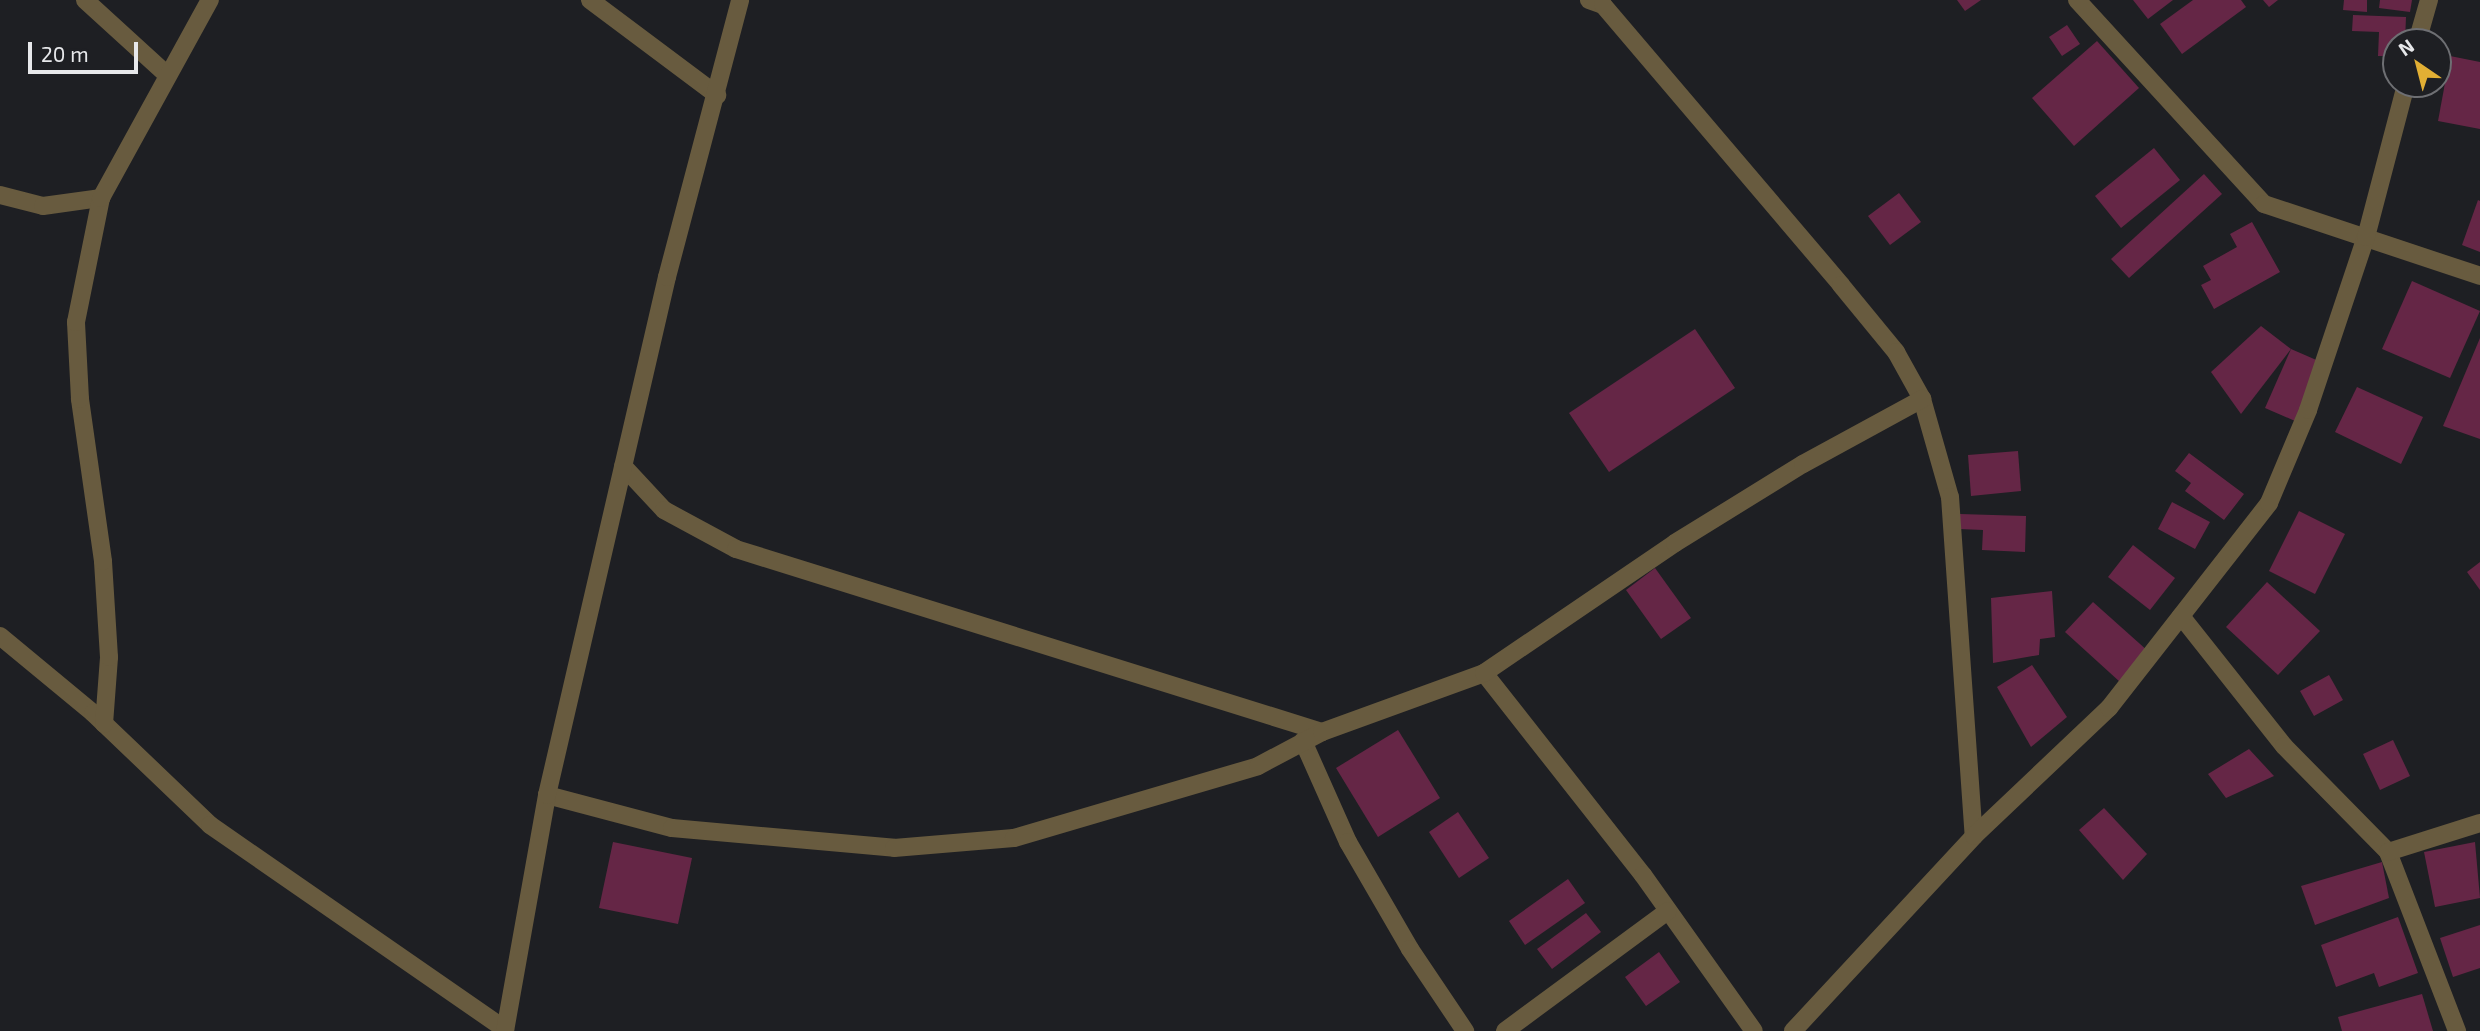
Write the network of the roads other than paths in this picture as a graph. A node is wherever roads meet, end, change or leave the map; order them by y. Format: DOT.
graph roads {
  1 [pos="85,0"];
  2 [pos="210,0"];
  3 [pos="590,0"];
  4 [pos="740,0"];
  5 [pos="2077,0"];
  6 [pos="2428,0"];
  7 [pos="1600,2"];
  8 [pos="2421,28"];
  9 [pos="166,74"];
  10 [pos="717,95"];
  11 [pos="2402,98"];
  12 [pos="0,195"];
  13 [pos="101,198"];
  14 [pos="2366,237"];
  15 [pos="2480,276"];
  16 [pos="1922,399"];
  17 [pos="622,466"];
  18 [pos="2181,615"];
  19 [pos="0,636"];
  20 [pos="1484,673"];
  21 [pos="104,724"];
  22 [pos="1322,732"];
  23 [pos="1303,741"];
  24 [pos="547,794"];
  25 [pos="2480,823"];
  26 [pos="1974,836"];
  27 [pos="2388,852"];
  28 [pos="1668,911"];
  29 [pos="505,1030"];
  30 [pos="1465,1031"];
  31 [pos="1505,1031"];
  32 [pos="1754,1031"];
  33 [pos="1793,1031"];
  34 [pos="2457,1031"];
  1 -- 9 [label="street"];
  2 -- 9 [label="street"];
  3 -- 10 [label="street"];
  4 -- 10 [label="street"];
  5 -- 14 [label="street"];
  6 -- 8 [label="street"];
  7 -- 16 [label="street"];
  9 -- 13 [label="street"];
  10 -- 17 [label="street"];
  11 -- 14 [label="street"];
  12 -- 13 [label="street"];
  13 -- 21 [label="street"];
  14 -- 15 [label="street"];
  14 -- 18 [label="street"];
  16 -- 20 [label="street"];
  16 -- 26 [label="street"];
  17 -- 22 [label="street"];
  17 -- 24 [label="street"];
  18 -- 26 [label="street"];
  18 -- 27 [label="street"];
  19 -- 21 [label="street"];
  20 -- 22 [label="street"];
  20 -- 28 [label="street"];
  21 -- 29 [label="street"];
  22 -- 23 [label="street"];
  23 -- 24 [label="street"];
  23 -- 30 [label="street"];
  24 -- 29 [label="street"];
  25 -- 27 [label="street"];
  26 -- 33 [label="street"];
  27 -- 34 [label="street"];
  28 -- 31 [label="street"];
  28 -- 32 [label="street"];
}
